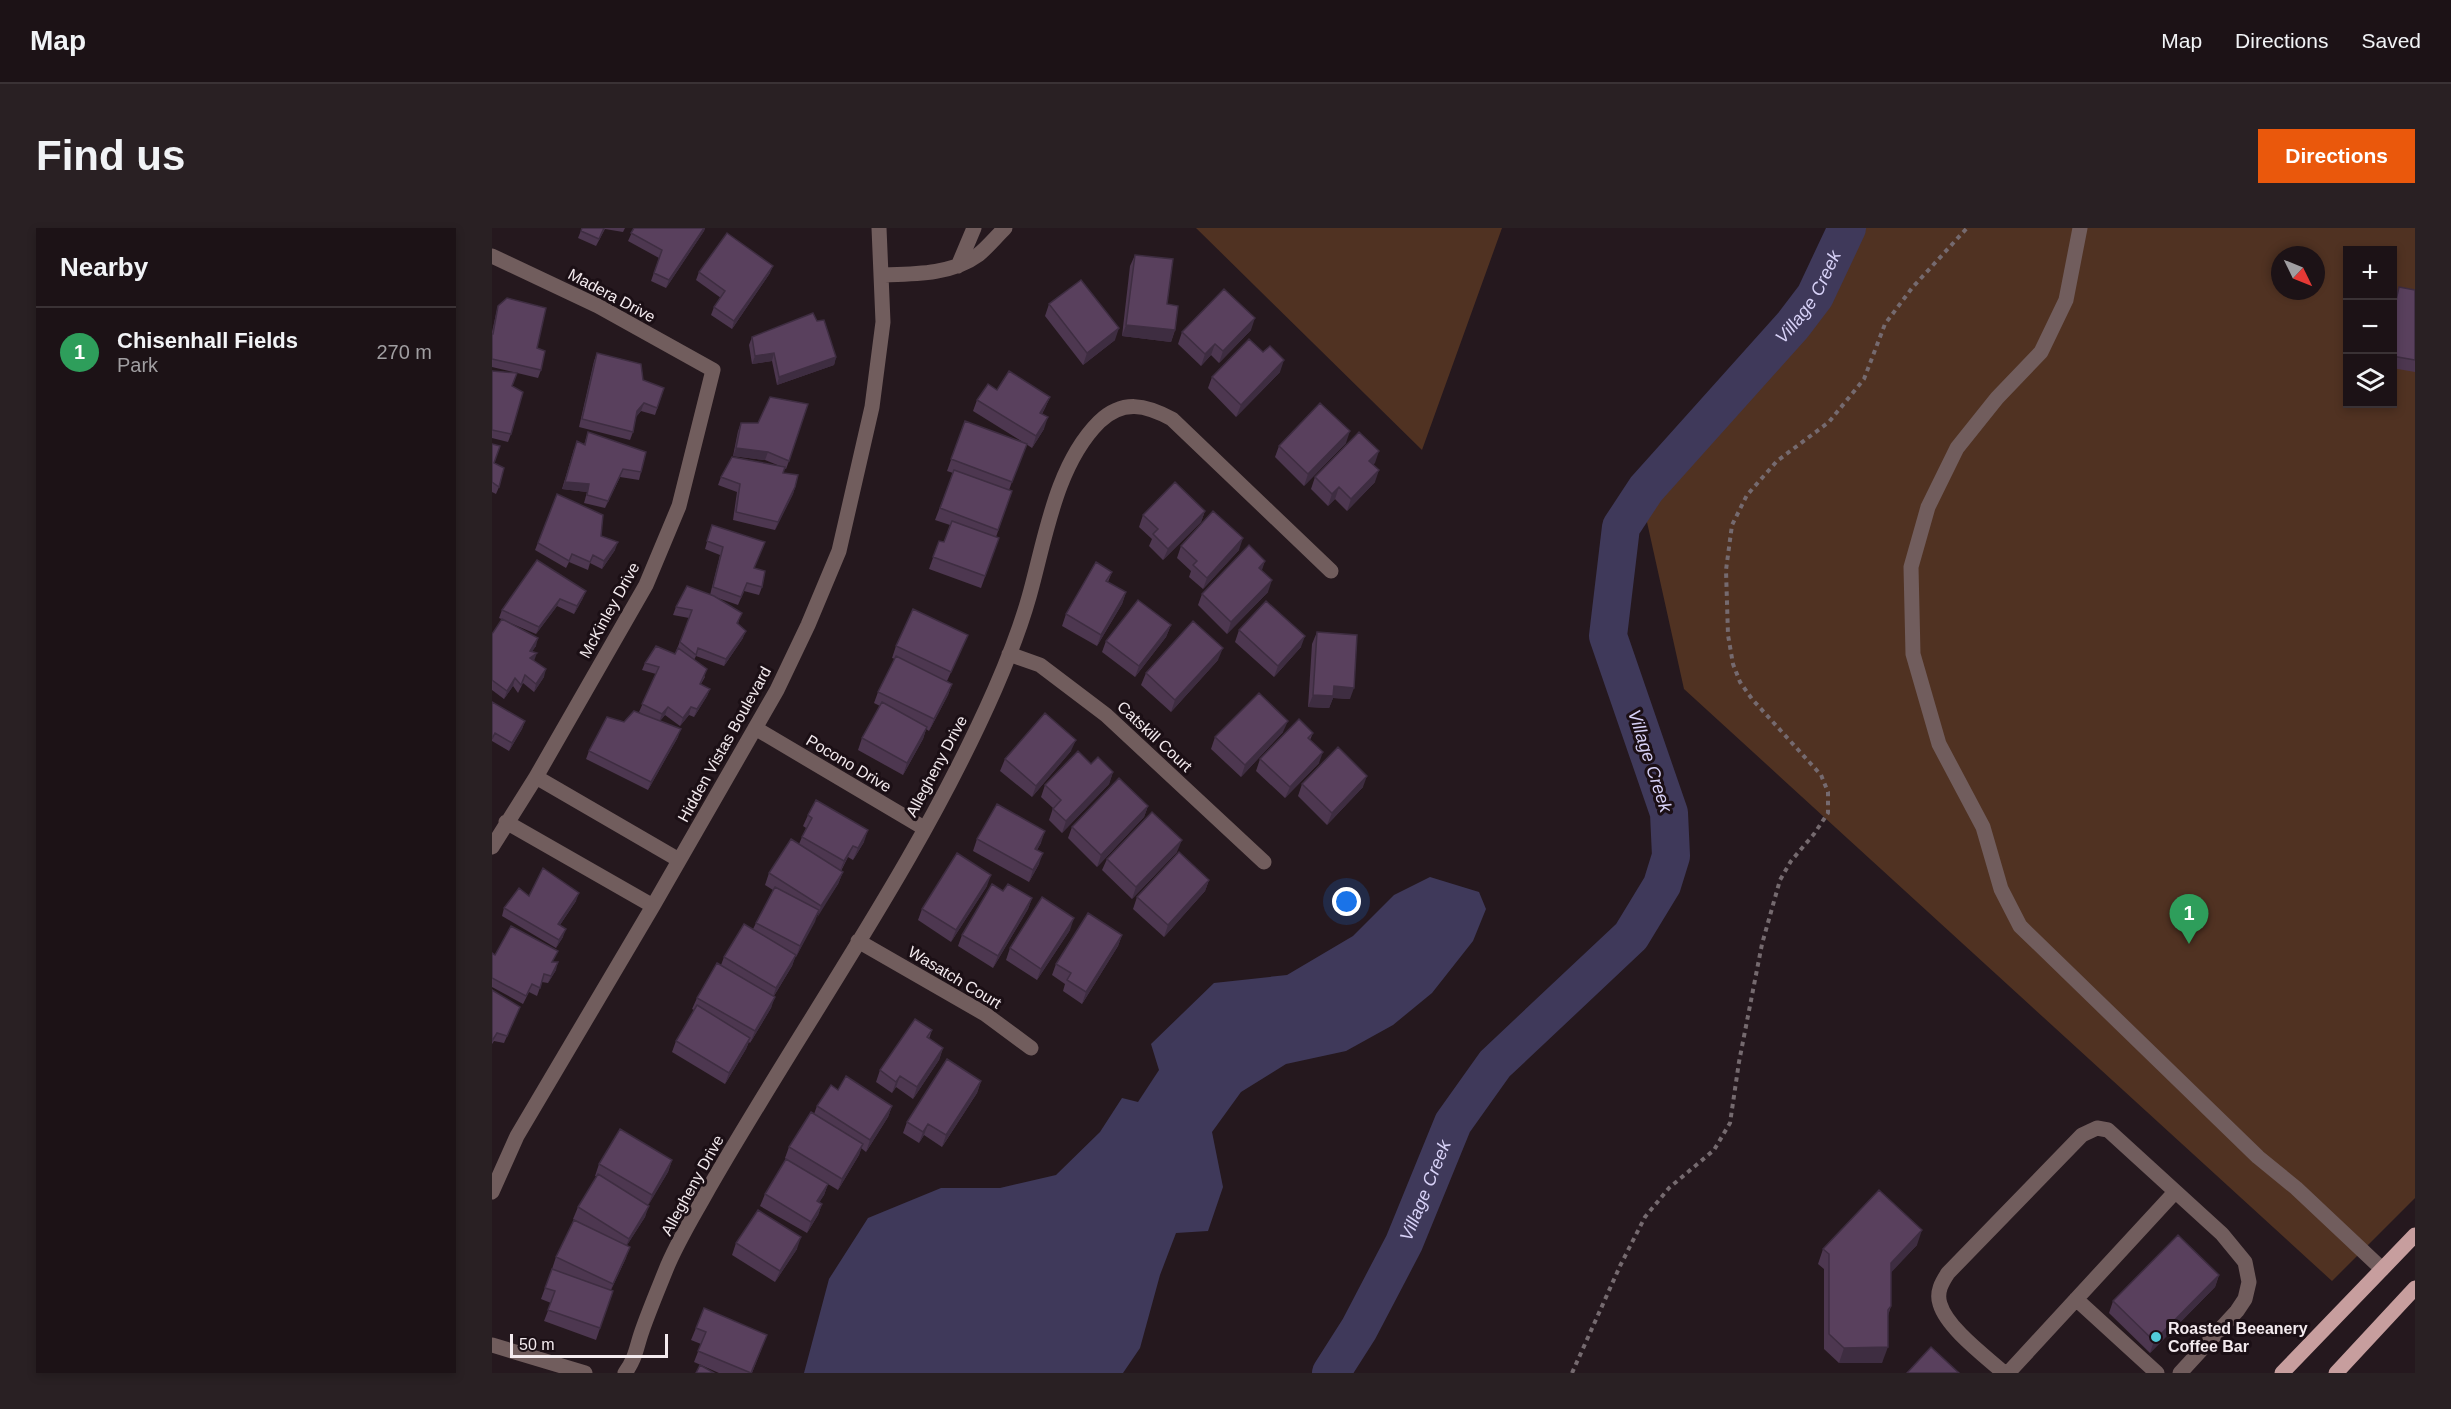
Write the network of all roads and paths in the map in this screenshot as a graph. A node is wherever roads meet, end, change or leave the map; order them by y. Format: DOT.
graph roads {
  1 [pos="879,228"];
  2 [pos="974,228"];
  3 [pos="1005,228"];
  4 [pos="1967,228"];
  5 [pos="2080,228"];
  6 [pos="492,256"];
  7 [pos="958,266"];
  8 [pos="881,275"];
  9 [pos="713,370"];
  10 [pos="1330,571"];
  11 [pos="1009,654"];
  12 [pos="755,729"];
  13 [pos="536,777"];
  14 [pos="506,822"];
  15 [pos="924,828"];
  16 [pos="492,847"];
  17 [pos="679,860"];
  18 [pos="1264,862"];
  19 [pos="653,906"];
  20 [pos="858,941"];
  21 [pos="1031,1048"];
  22 [pos="492,1192"];
  23 [pos="2175,1192"];
  24 [pos="2415,1235"];
  25 [pos="2382,1269"];
  26 [pos="2415,1288"];
  27 [pos="2076,1299"];
  28 [pos="492,1346"];
  29 [pos="585,1373"];
  30 [pos="625,1373"];
  31 [pos="1572,1373"];
  32 [pos="2006,1373"];
  33 [pos="2157,1373"];
  34 [pos="2180,1373"];
  35 [pos="2282,1373"];
  36 [pos="2336,1373"];
  1 -- 8 [label="street, Hidden Vistas Boulevard"];
  2 -- 7 [label="street"];
  3 -- 7 [label="street"];
  4 -- 31 [label="path"];
  5 -- 25 [label="street"];
  6 -- 9 [label="street, Madera Drive"];
  7 -- 8 [label="street"];
  8 -- 12 [label="street, Hidden Vistas Boulevard"];
  9 -- 13 [label="street, McKinley Drive"];
  10 -- 11 [label="street, Allegheny Drive"];
  11 -- 15 [label="street, Allegheny Drive"];
  11 -- 18 [label="street, Catskill Court"];
  12 -- 15 [label="street, Pocono Drive"];
  12 -- 17 [label="street, Hidden Vistas Boulevard"];
  13 -- 14 [label="street, McKinley Drive"];
  13 -- 17 [label="street"];
  14 -- 16 [label="street, McKinley Drive"];
  14 -- 19 [label="street"];
  15 -- 20 [label="street, Allegheny Drive"];
  17 -- 19 [label="street, Hidden Vistas Boulevard"];
  19 -- 22 [label="street, Hidden Vistas Boulevard"];
  20 -- 21 [label="street, Wasatch Court"];
  20 -- 30 [label="street, Allegheny Drive"];
  23 -- 27 [label="street"];
  23 -- 32 [label="street"];
  23 -- 34 [label="street"];
  24 -- 25 [label="main road"];
  25 -- 35 [label="main road"];
  26 -- 36 [label="main road"];
  27 -- 32 [label="street"];
  27 -- 33 [label="street"];
  28 -- 29 [label="street"];
}
